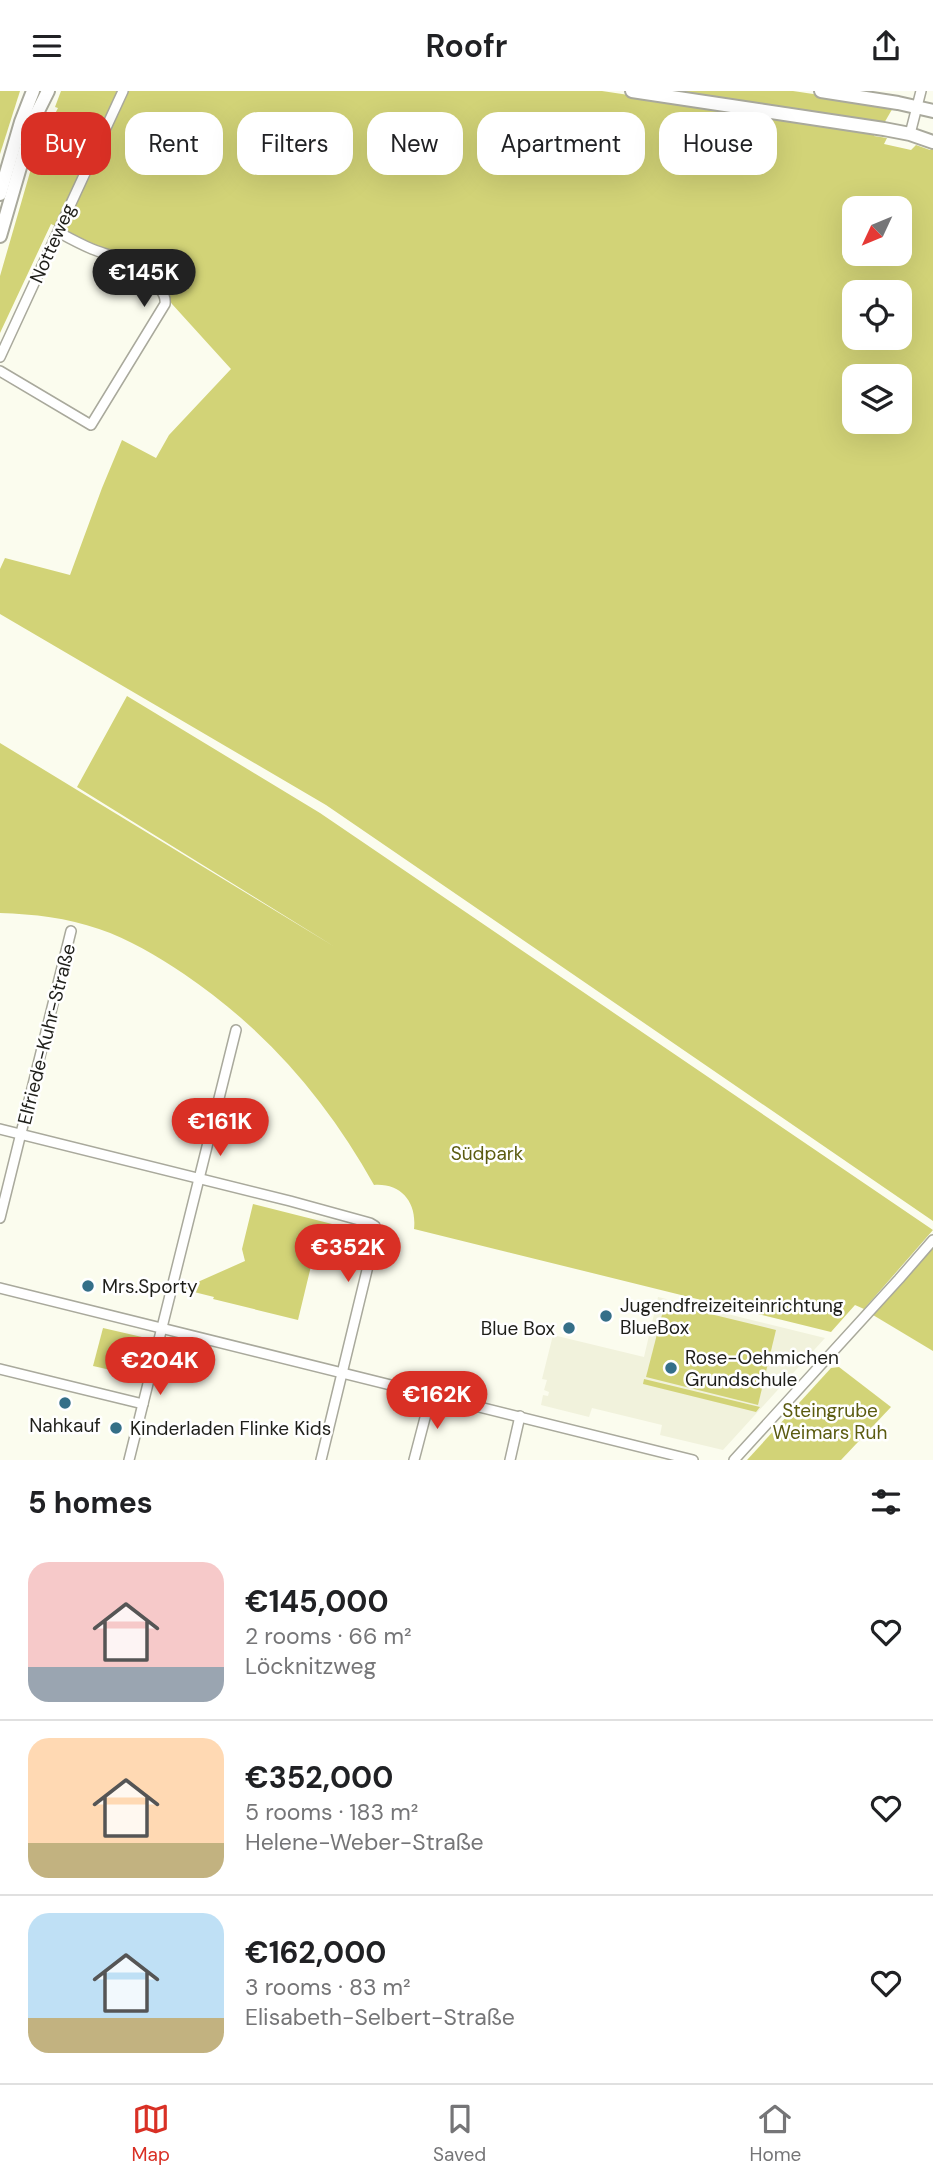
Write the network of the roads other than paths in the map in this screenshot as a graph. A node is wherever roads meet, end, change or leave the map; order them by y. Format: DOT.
graph roads {
  1 [pos="33,91"];
  2 [pos="48,91"];
  3 [pos="123,91"];
  4 [pos="632,91"];
  5 [pos="821,91"];
  6 [pos="921,91"];
  7 [pos="916,106"];
  8 [pos="933,111"];
  9 [pos="910,134"];
  10 [pos="933,142"];
  11 [pos="0,194"];
  12 [pos="58,232"];
  13 [pos="0,236"];
  14 [pos="0,357"];
  15 [pos="0,371"];
  16 [pos="71,931"];
  17 [pos="236,1030"];
  18 [pos="0,1129"];
  19 [pos="21,1134"];
  20 [pos="200,1179"];
  21 [pos="0,1218"];
  22 [pos="933,1240"];
  23 [pos="0,1288"];
  24 [pos="162,1328"];
  25 [pos="0,1369"];
  26 [pos="342,1373"];
  27 [pos="431,1395"];
  28 [pos="143,1404"];
  29 [pos="520,1416"];
  30 [pos="129,1460"];
  31 [pos="321,1460"];
  32 [pos="414,1460"];
  33 [pos="510,1460"];
  34 [pos="694,1460"];
  35 [pos="734,1460"];
  1 -- 11 [label="street"];
  2 -- 13 [label="street"];
  3 -- 12 [label="street, Notteweg"];
  4 -- 9 [label="street"];
  5 -- 7 [label="street"];
  6 -- 7 [label="street"];
  7 -- 8 [label="street"];
  7 -- 9 [label="street"];
  9 -- 10 [label="street"];
  12 -- 14 [label="street, Notteweg"];
  12 -- 15 [label="street"];
  16 -- 19 [label="street, Elfriede-Kuhr-Straße"];
  17 -- 20 [label="street"];
  18 -- 19 [label="street"];
  19 -- 20 [label="street"];
  19 -- 21 [label="street, Elfriede-Kuhr-Straße"];
  20 -- 24 [label="street"];
  20 -- 26 [label="street"];
  22 -- 35 [label="street"];
  23 -- 24 [label="street"];
  24 -- 26 [label="street"];
  24 -- 28 [label="street"];
  25 -- 28 [label="street"];
  26 -- 27 [label="street"];
  26 -- 31 [label="street"];
  27 -- 29 [label="street"];
  27 -- 32 [label="street"];
  28 -- 30 [label="street"];
  29 -- 33 [label="street"];
  29 -- 34 [label="street"];
}
